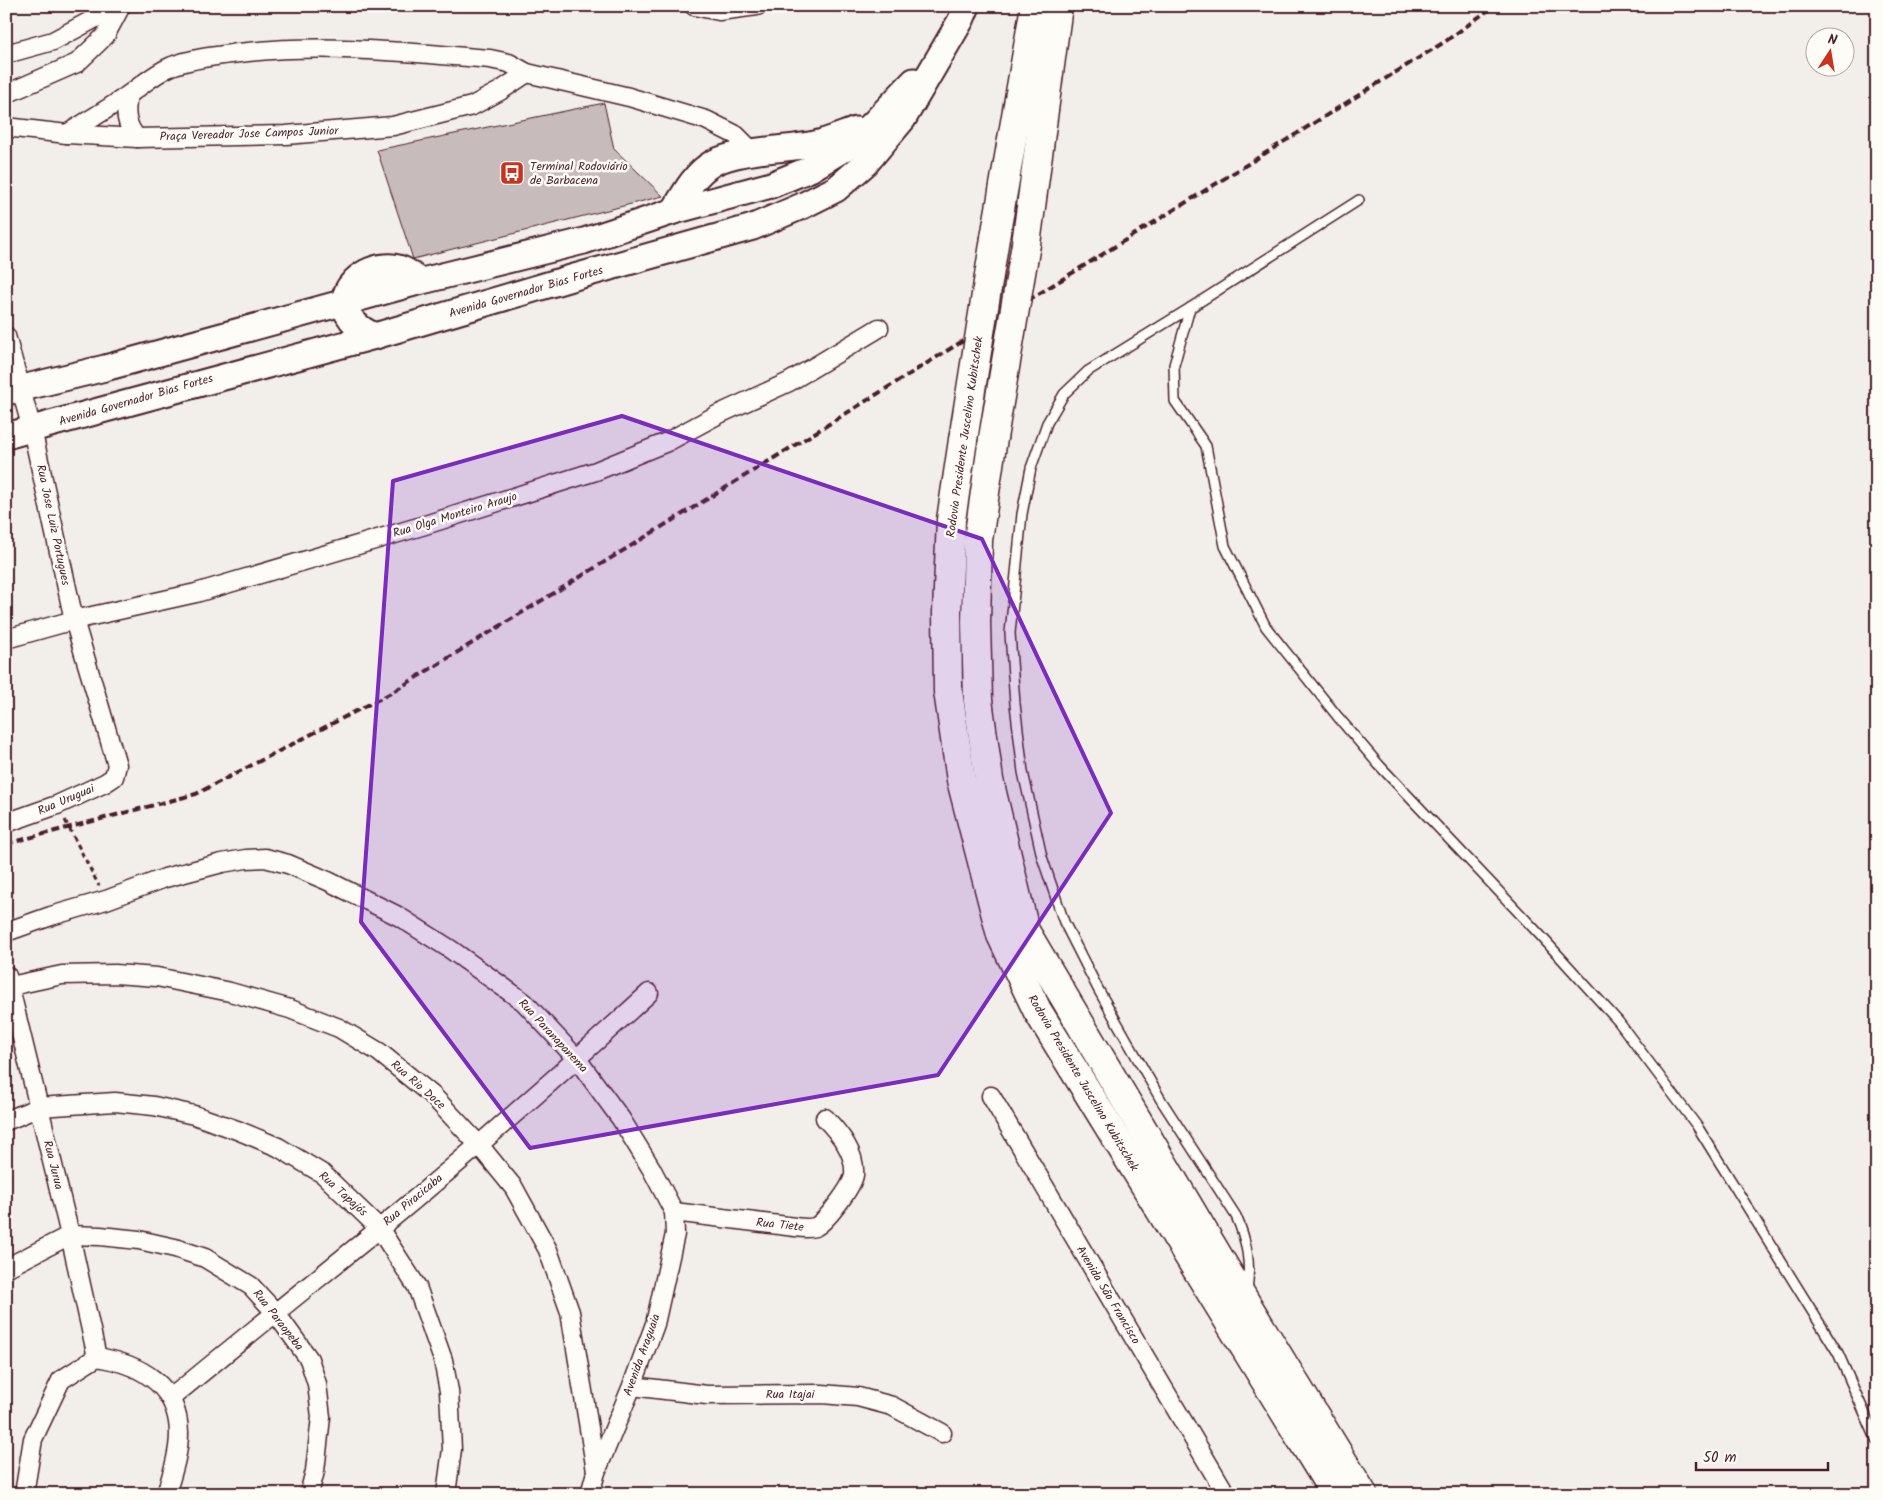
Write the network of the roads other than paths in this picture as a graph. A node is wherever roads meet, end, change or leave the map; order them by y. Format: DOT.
graph roads {
  1 [pos="120,6"];
  2 [pos="694,6"];
  3 [pos="757,6"];
  4 [pos="1035,6"];
  5 [pos="1058,6"];
  6 [pos="964,13"];
  7 [pos="6,54"];
  8 [pos="527,73"];
  9 [pos="6,94"];
  10 [pos="128,94"];
  11 [pos="872,125"];
  12 [pos="6,127"];
  13 [pos="66,134"];
  14 [pos="138,138"];
  15 [pos="753,152"];
  16 [pos="771,185"];
  17 [pos="1359,200"];
  18 [pos="674,211"];
  19 [pos="753,227"];
  20 [pos="343,302"];
  21 [pos="1190,308"];
  22 [pos="879,328"];
  23 [pos="6,336"];
  24 [pos="375,336"];
  25 [pos="13,390"];
  26 [pos="32,429"];
  27 [pos="6,436"];
  28 [pos="74,620"];
  29 [pos="6,639"];
  30 [pos="117,765"];
  31 [pos="6,823"];
  32 [pos="6,932"];
  33 [pos="7,982"];
  34 [pos="649,993"];
  35 [pos="577,1059"];
  36 [pos="991,1096"];
  37 [pos="39,1107"];
  38 [pos="825,1118"];
  39 [pos="6,1122"];
  40 [pos="479,1145"];
  41 [pos="674,1212"];
  42 [pos="379,1228"];
  43 [pos="70,1235"];
  44 [pos="6,1268"];
  45 [pos="1246,1303"];
  46 [pos="275,1312"];
  47 [pos="97,1357"];
  48 [pos="632,1386"];
  49 [pos="171,1398"];
  50 [pos="942,1433"];
  51 [pos="1877,1441"];
  52 [pos="596,1472"];
  53 [pos="24,1494"];
  54 [pos="166,1494"];
  55 [pos="309,1494"];
  56 [pos="446,1494"];
  57 [pos="590,1494"];
  58 [pos="1226,1494"];
  59 [pos="1335,1494"];
  60 [pos="1364,1494"];
  1 -- 7 [label="street"];
  1 -- 9 [label="street"];
  2 -- 3 [label="street"];
  4 -- 59 [label="highway, Rodovia Presidente Juscelino Kubitschek, bridge"];
  5 -- 45 [label="highway, bridge"];
  6 -- 11 [label="main road, Avenida Governador Bias Fortes"];
  6 -- 19 [label="main road, Avenida Governador Bias Fortes"];
  8 -- 10 [label="street"];
  8 -- 14 [label="street, Praça Vereador Jose Campos Junior"];
  8 -- 15 [label="street"];
  10 -- 13 [label="street"];
  10 -- 14 [label="street"];
  11 -- 15 [label="main road"];
  11 -- 16 [label="main road, Avenida Governador Bias Fortes"];
  12 -- 13 [label="street, Praça Vereador Jose Campos Junior"];
  13 -- 14 [label="street, Praça Vereador Jose Campos Junior"];
  15 -- 16 [label="main road"];
  15 -- 18 [label="main road"];
  16 -- 18 [label="main road, Avenida Governador Bias Fortes"];
  16 -- 19 [label="main road"];
  17 -- 21 [label="lane"];
  18 -- 20 [label="main road, Avenida Governador Bias Fortes"];
  19 -- 24 [label="main road, Avenida Governador Bias Fortes"];
  20 -- 24 [label="main road"];
  20 -- 25 [label="main road, Avenida Governador Bias Fortes"];
  21 -- 45 [label="lane"];
  21 -- 51 [label="lane"];
  22 -- 28 [label="street, Rua Olga Monteiro Araujo"];
  23 -- 25 [label="street, Rua Jose Luiz Portugues"];
  24 -- 26 [label="main road, Avenida Governador Bias Fortes"];
  25 -- 26 [label="street, Rua Jose Luiz Portugues"];
  26 -- 27 [label="main road, Avenida Governador Bias Fortes"];
  26 -- 28 [label="street, Rua Jose Luiz Portugues"];
  28 -- 29 [label="street, Rua Olga Monteiro Araujo"];
  28 -- 30 [label="street, Rua Jose Luiz Portugues"];
  30 -- 31 [label="street, Rua Uruguai"];
  32 -- 35 [label="street, Rua Paranapanema"];
  33 -- 37 [label="street, Rua Jurua"];
  33 -- 40 [label="street, Rua Rio Doce"];
  34 -- 35 [label="street, Rua Piracicaba"];
  35 -- 40 [label="street, Rua Piracicaba"];
  35 -- 41 [label="street, Rua Paranapanema"];
  36 -- 58 [label="street, Avenida São Francisco"];
  37 -- 39 [label="street, Rua Tapajós"];
  37 -- 42 [label="street, Rua Tapajós"];
  37 -- 43 [label="street, Rua Jurua"];
  38 -- 41 [label="street, Rua Tiete"];
  40 -- 42 [label="street, Rua Piracicaba"];
  40 -- 52 [label="street, Rua Rio Doce"];
  41 -- 48 [label="street, Avenida Araguaia"];
  42 -- 46 [label="street, Rua Piracicaba"];
  42 -- 56 [label="street, Rua Tapajós"];
  43 -- 44 [label="street"];
  43 -- 46 [label="street, Rua Paraopeba"];
  43 -- 47 [label="street, Rua Jurua"];
  45 -- 60 [label="highway"];
  46 -- 49 [label="street, Rua Piracicaba"];
  46 -- 55 [label="street, Rua Paraopeba"];
  47 -- 49 [label="street"];
  47 -- 53 [label="street"];
  48 -- 50 [label="street, Rua Itajai"];
  48 -- 52 [label="street, Avenida Araguaia"];
  49 -- 54 [label="street"];
  52 -- 57 [label="street, Avenida Araguaia"];
}
